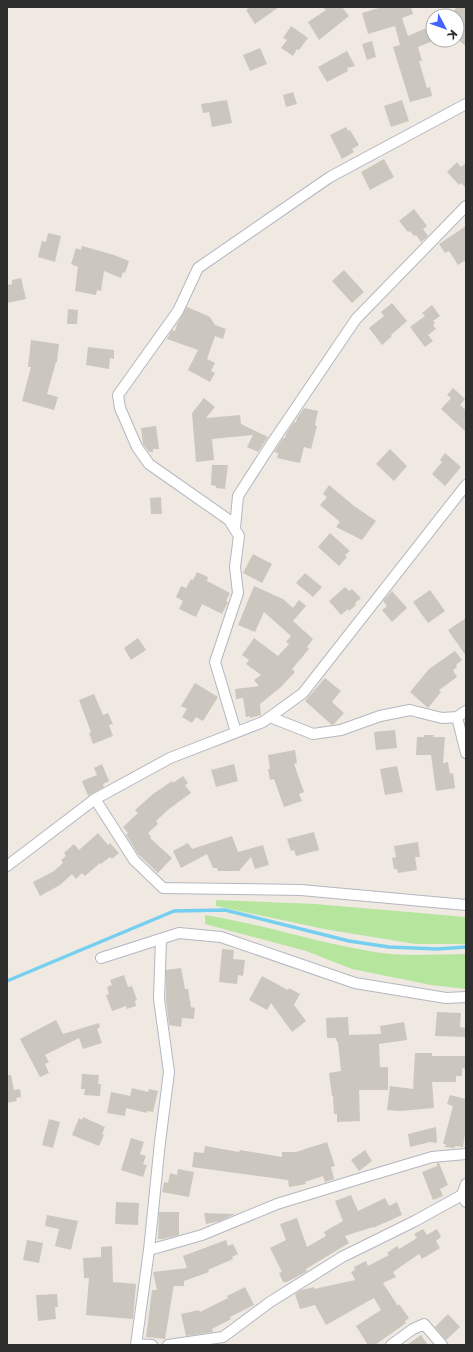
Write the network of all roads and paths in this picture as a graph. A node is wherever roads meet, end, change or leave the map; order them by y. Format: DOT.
graph roads {
  1 [pos="466,104"];
  2 [pos="466,206"];
  3 [pos="466,485"];
  4 [pos="235,528"];
  5 [pos="462,714"];
  6 [pos="270,717"];
  7 [pos="236,732"];
  8 [pos="466,753"];
  9 [pos="96,799"];
  10 [pos="7,866"];
  11 [pos="466,905"];
  12 [pos="161,939"];
  13 [pos="101,958"];
  14 [pos="466,998"];
  15 [pos="466,1154"];
  16 [pos="466,1184"];
  17 [pos="464,1199"];
  18 [pos="149,1250"];
  19 [pos="136,1344"];
  20 [pos="152,1345"];
  21 [pos="168,1345"];
  22 [pos="391,1345"];
  23 [pos="442,1345"];
  1 -- 4 [label="street"];
  2 -- 4 [label="street"];
  3 -- 6 [label="street"];
  4 -- 7 [label="street"];
  5 -- 6 [label="street"];
  5 -- 8 [label="street"];
  6 -- 7 [label="street"];
  7 -- 9 [label="street"];
  9 -- 10 [label="street"];
  9 -- 11 [label="street"];
  12 -- 13 [label="street"];
  12 -- 14 [label="street"];
  12 -- 18 [label="street"];
  15 -- 18 [label="street"];
  16 -- 17 [label="street"];
  17 -- 21 [label="street"];
  18 -- 19 [label="street"];
  19 -- 20 [label="street"];
  22 -- 23 [label="street"];
}
